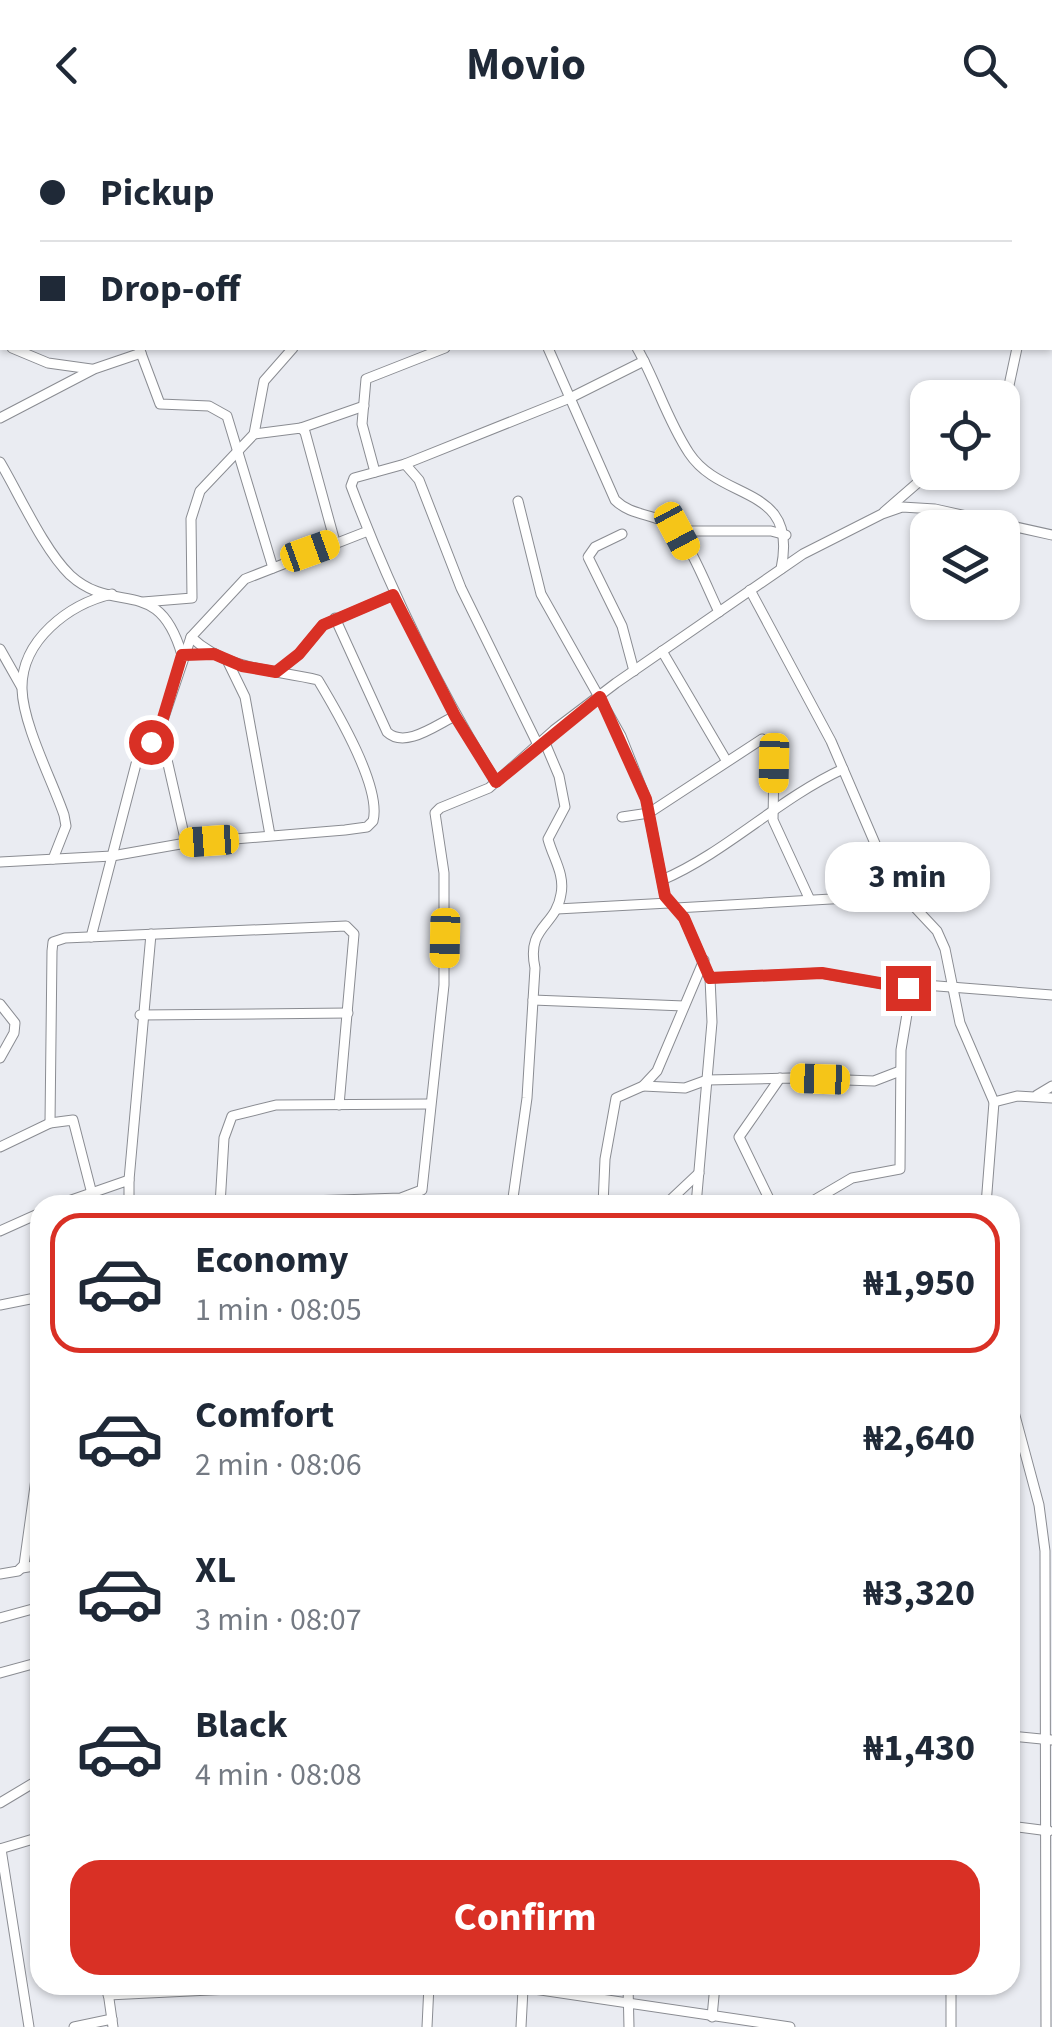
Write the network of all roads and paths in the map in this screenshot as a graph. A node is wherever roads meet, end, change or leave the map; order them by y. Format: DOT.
graph roads {
  1 [pos="17,350"];
  2 [pos="140,350"];
  3 [pos="290,350"];
  4 [pos="439,350"];
  5 [pos="549,350"];
  6 [pos="638,350"];
  7 [pos="1017,350"];
  8 [pos="644,361"];
  9 [pos="94,369"];
  10 [pos="1010,380"];
  11 [pos="570,398"];
  12 [pos="364,406"];
  13 [pos="0,418"];
  14 [pos="301,428"];
  15 [pos="254,434"];
  16 [pos="238,452"];
  17 [pos="0,462"];
  18 [pos="405,464"];
  19 [pos="375,472"];
  20 [pos="910,490"];
  21 [pos="518,502"];
  22 [pos="882,514"];
  23 [pos="368,531"];
  24 [pos="677,531"];
  25 [pos="622,534"];
  26 [pos="786,535"];
  27 [pos="1052,535"];
  28 [pos="335,542"];
  29 [pos="273,568"];
  30 [pos="781,569"];
  31 [pos="750,590"];
  32 [pos="112,594"];
  33 [pos="393,595"];
  34 [pos="143,602"];
  35 [pos="720,612"];
  36 [pos="335,618"];
  37 [pos="191,637"];
  38 [pos="0,649"];
  39 [pos="662,652"];
  40 [pos="214,654"];
  41 [pos="182,655"];
  42 [pos="227,660"];
  43 [pos="634,671"];
  44 [pos="276,672"];
  45 [pos="22,688"];
  46 [pos="600,697"];
  47 [pos="455,716"];
  48 [pos="160,728"];
  49 [pos="542,745"];
  50 [pos="726,760"];
  51 [pos="843,769"];
  52 [pos="496,782"];
  53 [pos="774,806"];
  54 [pos="648,813"];
  55 [pos="622,817"];
  56 [pos="270,834"];
  57 [pos="186,843"];
  58 [pos="112,856"];
  59 [pos="53,859"];
  60 [pos="0,862"];
  61 [pos="662,880"];
  62 [pos="900,895"];
  63 [pos="808,898"];
  64 [pos="673,906"];
  65 [pos="556,909"];
  66 [pos="151,934"];
  67 [pos="91,937"];
  68 [pos="704,960"];
  69 [pos="710,978"];
  70 [pos="908,988"];
  71 [pos="950,988"];
  72 [pos="1052,995"];
  73 [pos="533,1000"];
  74 [pos="0,1004"];
  75 [pos="684,1006"];
  76 [pos="348,1012"];
  77 [pos="140,1015"];
  78 [pos="0,1058"];
  79 [pos="900,1072"];
  80 [pos="780,1078"];
  81 [pos="706,1080"];
  82 [pos="874,1081"];
  83 [pos="644,1086"];
  84 [pos="1052,1086"];
  85 [pos="900,1093"];
  86 [pos="1037,1095"];
  87 [pos="1052,1098"];
  88 [pos="994,1102"];
  89 [pos="430,1104"];
  90 [pos="339,1105"];
  91 [pos="50,1123"];
  92 [pos="0,1147"];
  93 [pos="699,1173"];
  94 [pos="129,1180"];
  95 [pos="91,1190"];
  96 [pos="85,1195"];
  97 [pos="129,1195"];
  98 [pos="221,1195"];
  99 [pos="415,1195"];
  100 [pos="513,1195"];
  101 [pos="604,1195"];
  102 [pos="675,1195"];
  103 [pos="697,1195"];
  104 [pos="767,1195"];
  105 [pos="823,1195"];
  106 [pos="987,1195"];
  107 [pos="30,1218"];
  108 [pos="0,1231"];
  109 [pos="30,1299"];
  110 [pos="0,1305"];
  111 [pos="1020,1435"];
  112 [pos="30,1516"];
  113 [pos="30,1567"];
  114 [pos="22,1568"];
  115 [pos="0,1574"];
  116 [pos="30,1610"];
  117 [pos="0,1618"];
  118 [pos="30,1664"];
  119 [pos="0,1672"];
  120 [pos="1020,1737"];
  121 [pos="1050,1740"];
  122 [pos="30,1785"];
  123 [pos="0,1803"];
  124 [pos="1020,1828"];
  125 [pos="1050,1832"];
  126 [pos="30,1841"];
  127 [pos="0,1849"];
  128 [pos="1050,1924"];
  129 [pos="109,1995"];
  130 [pos="428,1995"];
  131 [pos="517,1995"];
  132 [pos="578,1995"];
  133 [pos="627,1995"];
  134 [pos="714,1995"];
  135 [pos="951,1995"];
  136 [pos="627,2002"];
  137 [pos="712,2017"];
  138 [pos="1048,2020"];
  139 [pos="112,2023"];
  140 [pos="29,2027"];
  141 [pos="74,2027"];
  142 [pos="426,2027"];
  143 [pos="522,2027"];
  144 [pos="629,2027"];
  145 [pos="790,2027"];
  146 [pos="951,2027"];
  1 -- 9 [label="street"];
  2 -- 9 [label="street"];
  2 -- 16 [label="street"];
  3 -- 15 [label="street"];
  4 -- 12 [label="street"];
  5 -- 11 [label="street"];
  6 -- 8 [label="street"];
  7 -- 10 [label="street"];
  8 -- 11 [label="street"];
  8 -- 26 [label="street"];
  9 -- 13 [label="street"];
  11 -- 18 [label="street"];
  11 -- 24 [label="street"];
  12 -- 14 [label="street"];
  12 -- 19 [label="street"];
  14 -- 15 [label="street"];
  14 -- 28 [label="street"];
  15 -- 16 [label="street"];
  16 -- 29 [label="street"];
  16 -- 34 [label="street"];
  17 -- 32 [label="street"];
  18 -- 19 [label="street"];
  18 -- 49 [label="street"];
  19 -- 23 [label="street"];
  20 -- 22 [label="street"];
  21 -- 46 [label="street"];
  22 -- 27 [label="street"];
  22 -- 30 [label="street"];
  23 -- 28 [label="street"];
  23 -- 33 [label="street"];
  24 -- 26 [label="street"];
  24 -- 35 [label="street"];
  25 -- 43 [label="street"];
  26 -- 30 [label="street"];
  28 -- 29 [label="street"];
  29 -- 37 [label="street"];
  30 -- 31 [label="street"];
  31 -- 35 [label="street"];
  31 -- 51 [label="street"];
  32 -- 34 [label="street"];
  32 -- 45 [label="street"];
  33 -- 36 [label="street"];
  33 -- 47 [label="street"];
  34 -- 41 [label="street"];
  35 -- 39 [label="street"];
  36 -- 44 [label="street"];
  36 -- 47 [label="street"];
  37 -- 40 [label="street"];
  37 -- 41 [label="street"];
  38 -- 45 [label="street"];
  39 -- 43 [label="street"];
  39 -- 50 [label="street"];
  40 -- 41 [label="street"];
  40 -- 42 [label="street"];
  41 -- 48 [label="street"];
  42 -- 44 [label="street"];
  42 -- 56 [label="street"];
  43 -- 46 [label="street"];
  44 -- 56 [label="street"];
  45 -- 59 [label="street"];
  46 -- 49 [label="street"];
  46 -- 54 [label="street"];
  47 -- 52 [label="street"];
  48 -- 57 [label="street"];
  48 -- 58 [label="street"];
  49 -- 52 [label="street"];
  49 -- 65 [label="street"];
  50 -- 53 [label="street"];
  50 -- 54 [label="street"];
  51 -- 53 [label="street"];
  51 -- 62 [label="street"];
  52 -- 89 [label="street"];
  53 -- 61 [label="street"];
  53 -- 63 [label="street"];
  54 -- 55 [label="street"];
  54 -- 61 [label="street"];
  56 -- 57 [label="street"];
  57 -- 58 [label="street"];
  58 -- 59 [label="street"];
  58 -- 67 [label="street"];
  59 -- 60 [label="street"];
  61 -- 64 [label="street"];
  62 -- 63 [label="street"];
  62 -- 71 [label="street"];
  63 -- 64 [label="street"];
  64 -- 65 [label="street"];
  64 -- 68 [label="street"];
  65 -- 73 [label="street"];
  66 -- 67 [label="street"];
  66 -- 76 [label="street"];
  66 -- 77 [label="street"];
  67 -- 91 [label="street"];
  68 -- 69 [label="street"];
  68 -- 75 [label="street"];
  69 -- 70 [label="street"];
  69 -- 81 [label="street"];
  70 -- 71 [label="street"];
  70 -- 79 [label="street"];
  71 -- 72 [label="street"];
  71 -- 88 [label="street"];
  73 -- 75 [label="street"];
  73 -- 100 [label="street"];
  74 -- 78 [label="street"];
  75 -- 83 [label="street"];
  76 -- 77 [label="street"];
  76 -- 90 [label="street"];
  77 -- 94 [label="street"];
  79 -- 82 [label="street"];
  79 -- 85 [label="street"];
  80 -- 81 [label="street"];
  80 -- 82 [label="street"];
  80 -- 104 [label="street"];
  81 -- 83 [label="street"];
  81 -- 93 [label="street"];
  82 -- 85 [label="street"];
  83 -- 101 [label="street"];
  84 -- 86 [label="street"];
  85 -- 105 [label="street"];
  86 -- 87 [label="street"];
  86 -- 88 [label="street"];
  88 -- 106 [label="street"];
  89 -- 90 [label="street"];
  89 -- 99 [label="street"];
  90 -- 98 [label="street"];
  91 -- 92 [label="street"];
  91 -- 95 [label="street"];
  93 -- 102 [label="street"];
  93 -- 103 [label="street"];
  94 -- 95 [label="street"];
  94 -- 97 [label="street"];
  95 -- 96 [label="street"];
  107 -- 108 [label="street"];
  109 -- 110 [label="street"];
  111 -- 121 [label="street"];
  112 -- 114 [label="street"];
  113 -- 114 [label="street"];
  114 -- 115 [label="street"];
  116 -- 117 [label="street"];
  118 -- 119 [label="street"];
  120 -- 121 [label="street"];
  121 -- 125 [label="street"];
  122 -- 123 [label="street"];
  124 -- 125 [label="street"];
  125 -- 128 [label="street"];
  126 -- 127 [label="street"];
  127 -- 140 [label="street"];
  128 -- 138 [label="street"];
  129 -- 139 [label="street"];
  130 -- 142 [label="street"];
  131 -- 143 [label="street"];
  132 -- 136 [label="street"];
  133 -- 136 [label="street"];
  134 -- 137 [label="street"];
  135 -- 146 [label="street"];
  136 -- 137 [label="street"];
  136 -- 144 [label="street"];
  137 -- 145 [label="street"];
  139 -- 141 [label="street"];
}
